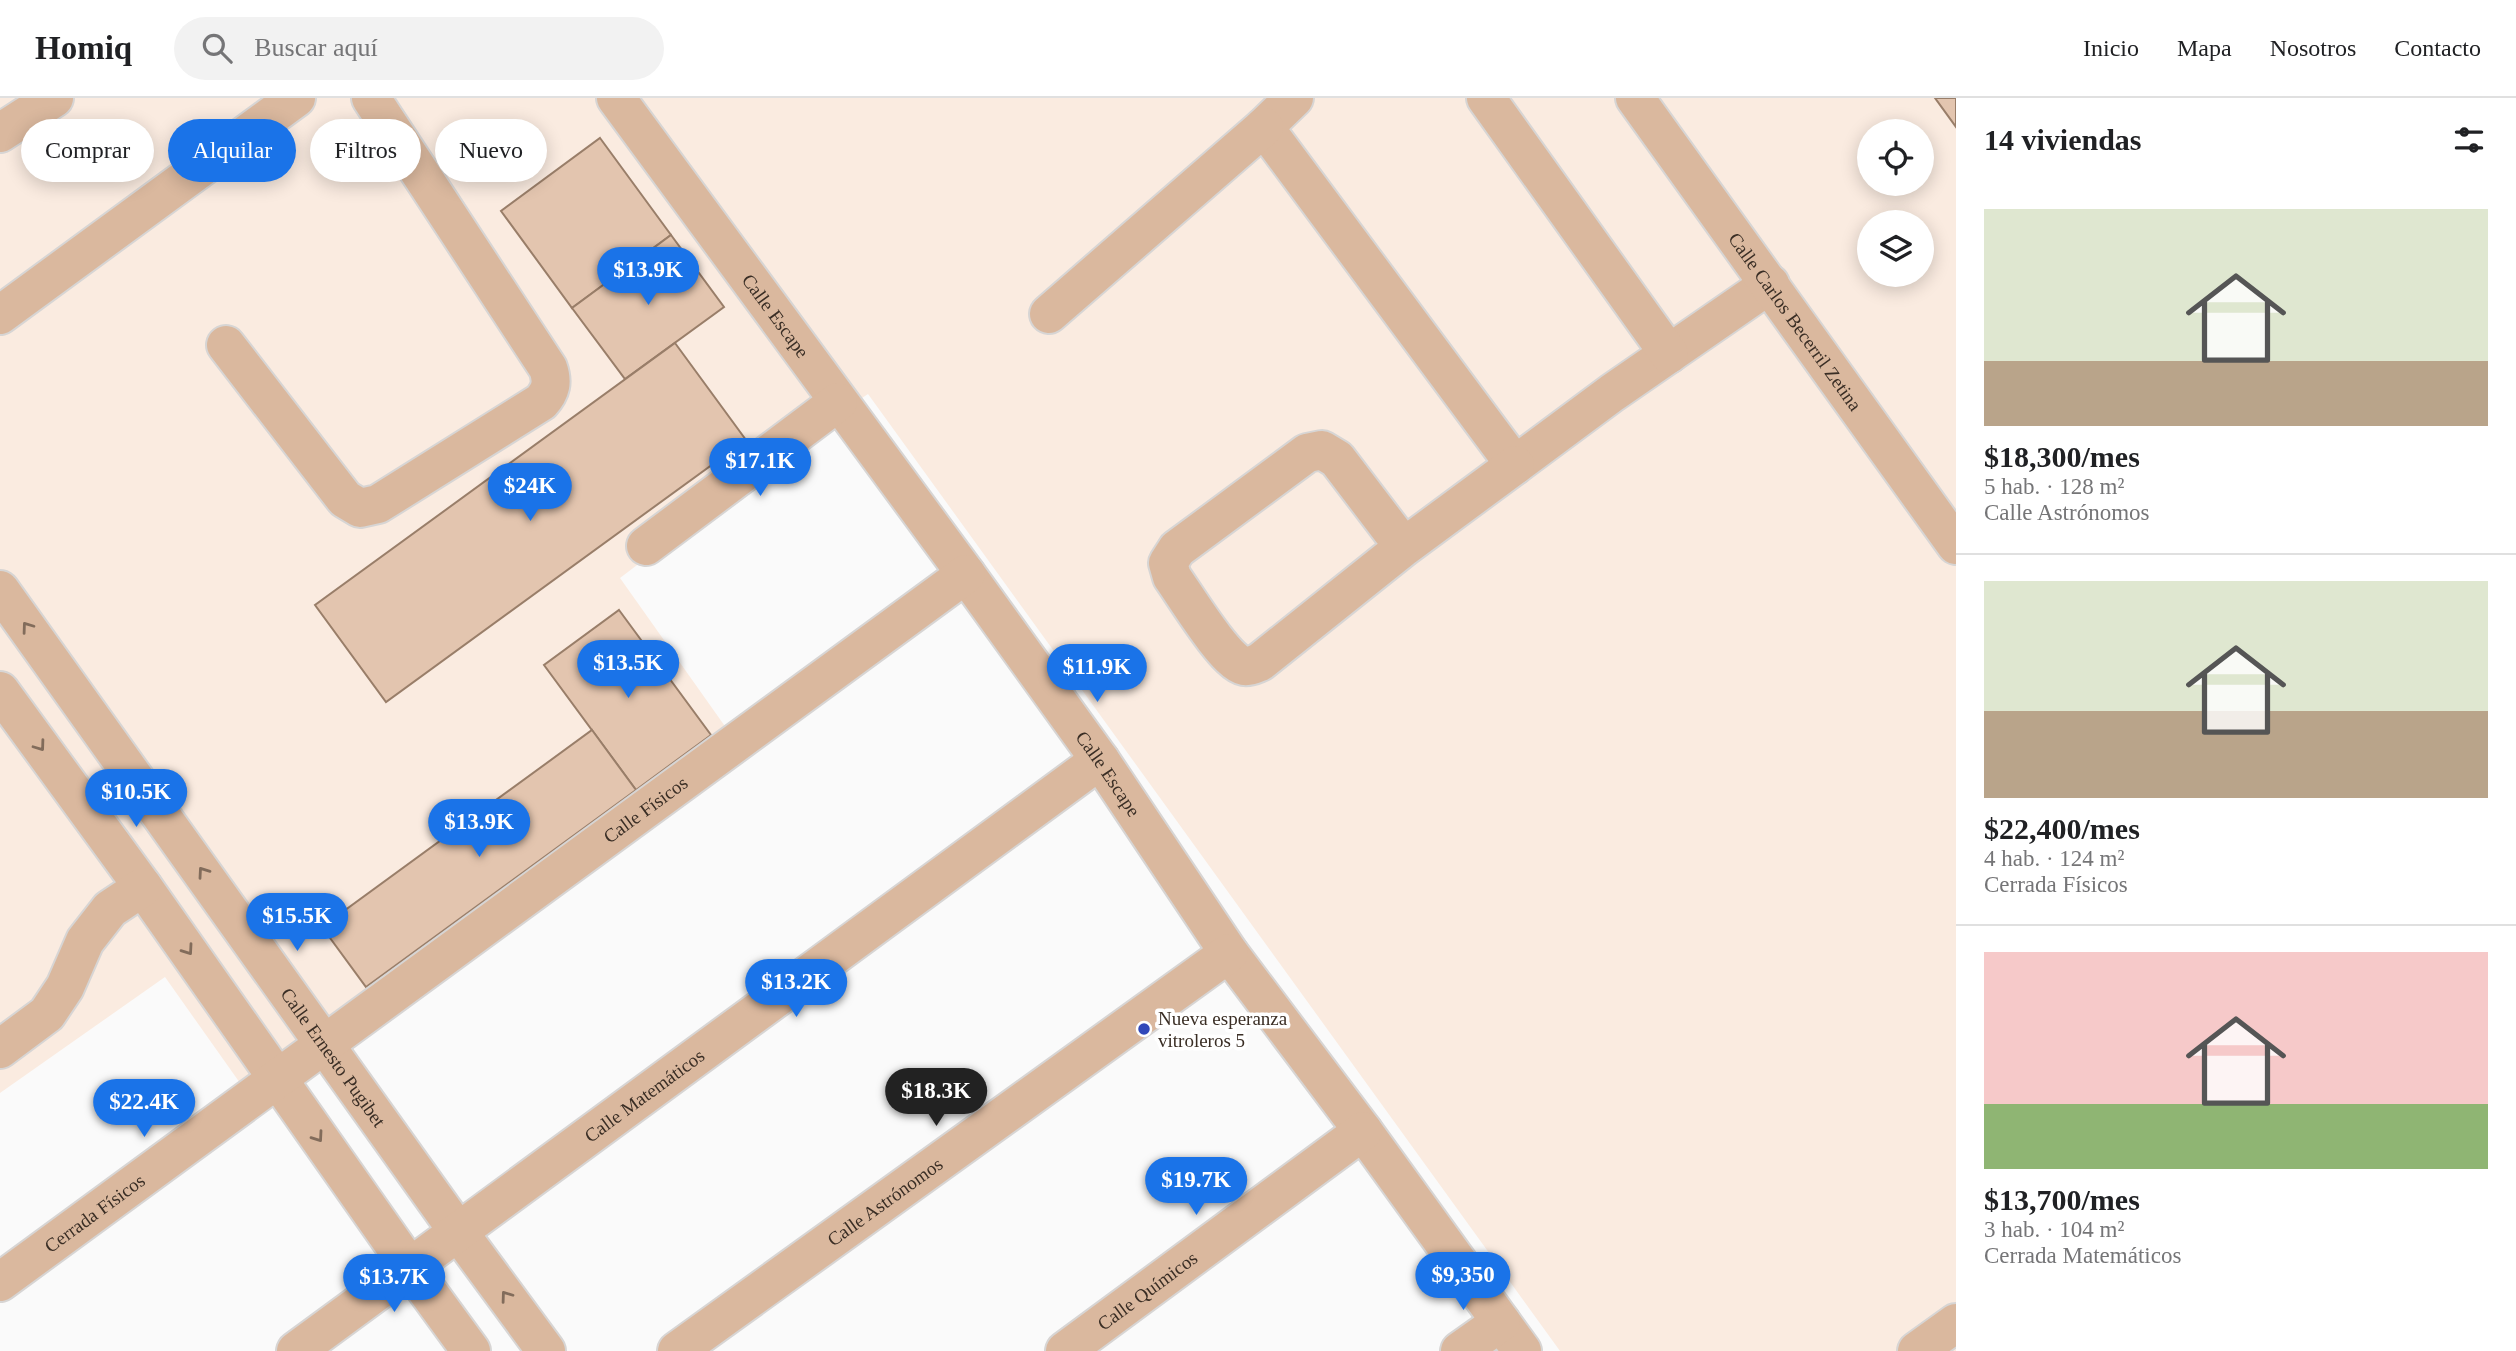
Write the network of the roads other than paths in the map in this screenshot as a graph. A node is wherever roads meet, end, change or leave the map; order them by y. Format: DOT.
graph roads {
  1 [pos="54,98"];
  2 [pos="296,98"];
  3 [pos="371,98"];
  4 [pos="616,98"];
  5 [pos="1294,98"];
  6 [pos="1486,98"];
  7 [pos="1635,98"];
  8 [pos="1264,127"];
  9 [pos="0,133"];
  10 [pos="1770,284"];
  11 [pos="1049,314"];
  12 [pos="0,315"];
  13 [pos="226,345"];
  14 [pos="1669,354"];
  15 [pos="838,402"];
  16 [pos="1515,465"];
  17 [pos="1956,545"];
  18 [pos="646,546"];
  19 [pos="1404,547"];
  20 [pos="966,574"];
  21 [pos="0,590"];
  22 [pos="57,669"];
  23 [pos="5,697"];
  24 [pos="1100,760"];
  25 [pos="143,787"];
  26 [pos="95,822"];
  27 [pos="143,887"];
  28 [pos="1229,953"];
  29 [pos="323,1043"];
  30 [pos="0,1049"];
  31 [pos="277,1078"];
  32 [pos="1363,1131"];
  33 [pos="457,1230"];
  34 [pos="409,1266"];
  35 [pos="0,1282"];
  36 [pos="1956,1323"];
  37 [pos="1511,1336"];
  38 [pos="296,1351"];
  39 [pos="471,1351"];
  40 [pos="547,1351"];
  41 [pos="677,1351"];
  42 [pos="1065,1351"];
  43 [pos="1460,1351"];
  44 [pos="1917,1351"];
  1 -- 9 [label="street"];
  2 -- 12 [label="street"];
  3 -- 13 [label="street"];
  4 -- 15 [label="street, Calle Escape"];
  5 -- 8 [label="street"];
  6 -- 14 [label="street"];
  7 -- 10 [label="street, Calle Carlos Becerril Zetina"];
  8 -- 11 [label="street"];
  8 -- 16 [label="street"];
  10 -- 14 [label="street"];
  10 -- 17 [label="street, Calle Carlos Becerril Zetina"];
  14 -- 16 [label="street"];
  15 -- 18 [label="street"];
  15 -- 20 [label="street, Calle Escape"];
  16 -- 19 [label="street"];
  19 -- 19 [label="street"];
  20 -- 24 [label="street, Calle Escape"];
  20 -- 29 [label="street, Calle Físicos"];
  22 -- 21 [label="street, Calle Ernesto Pugibet, one-way"];
  22 -- 23 [label="street"];
  22 -- 25 [label="street, Calle Ernesto Pugibet"];
  23 -- 26 [label="street, one-way"];
  24 -- 28 [label="street, Calle Escape"];
  24 -- 33 [label="street, Calle Matemáticos"];
  25 -- 26 [label="street"];
  29 -- 25 [label="street, Calle Ernesto Pugibet, one-way"];
  26 -- 27 [label="street"];
  27 -- 30 [label="street"];
  27 -- 31 [label="street, one-way"];
  28 -- 32 [label="street, Calle Escape"];
  28 -- 41 [label="street, Calle Astrónomos"];
  29 -- 31 [label="street, Cerrada Físicos"];
  29 -- 33 [label="street, Calle Ernesto Pugibet"];
  31 -- 34 [label="street, one-way"];
  31 -- 35 [label="street, Cerrada Físicos"];
  32 -- 37 [label="street, Calle Escape"];
  32 -- 42 [label="street, Calle Químicos"];
  33 -- 34 [label="street, Calle Matemáticos"];
  40 -- 33 [label="street, Calle Ernesto Pugibet, one-way"];
  34 -- 38 [label="street, Calle Matemáticos"];
  34 -- 39 [label="street"];
  36 -- 44 [label="street"];
  37 -- 43 [label="street"];
}
